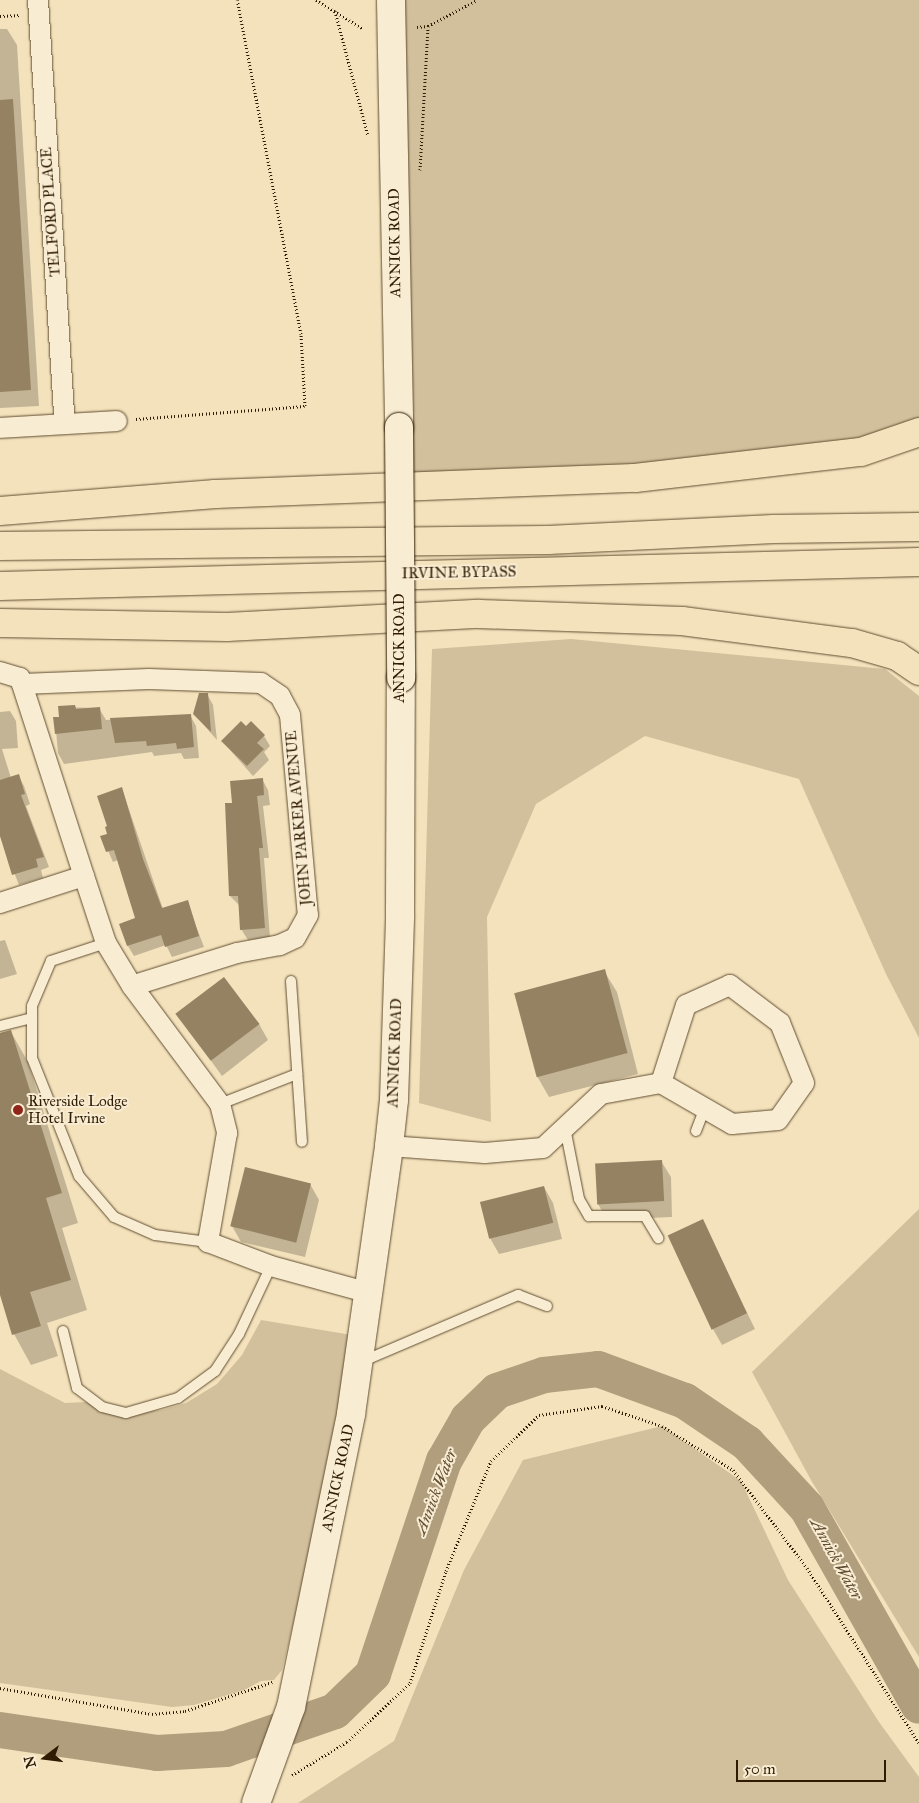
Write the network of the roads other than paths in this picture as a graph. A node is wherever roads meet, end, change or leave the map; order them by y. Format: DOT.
graph roads {
  1 [pos="38,0"];
  2 [pos="391,0"];
  3 [pos="117,420"];
  4 [pos="65,424"];
  5 [pos="0,428"];
  6 [pos="919,432"];
  7 [pos="0,511"];
  8 [pos="919,527"];
  9 [pos="0,546"];
  10 [pos="919,562"];
  11 [pos="0,586"];
  12 [pos="0,623"];
  13 [pos="919,671"];
  14 [pos="0,672"];
  15 [pos="22,684"];
  16 [pos="84,876"];
  17 [pos="0,903"];
  18 [pos="106,943"];
  19 [pos="291,981"];
  20 [pos="132,986"];
  21 [pos="32,1018"];
  22 [pos="0,1026"];
  23 [pos="297,1074"];
  24 [pos="662,1083"];
  25 [pos="220,1104"];
  26 [pos="705,1108"];
  27 [pos="565,1127"];
  28 [pos="696,1131"];
  29 [pos="302,1142"];
  30 [pos="389,1146"];
  31 [pos="658,1238"];
  32 [pos="208,1242"];
  33 [pos="271,1266"];
  34 [pos="370,1293"];
  35 [pos="547,1306"];
  36 [pos="63,1331"];
  37 [pos="360,1363"];
  38 [pos="258,1795"];
  1 -- 4 [label="street, TELFORD PLACE"];
  2 -- 30 [label="main road, ANNICK ROAD, bridge"];
  3 -- 4 [label="street"];
  4 -- 5 [label="street"];
  6 -- 7 [label="highway"];
  8 -- 9 [label="highway, IRVINE BYPASS"];
  10 -- 11 [label="highway, IRVINE BYPASS"];
  12 -- 13 [label="highway"];
  14 -- 15 [label="street"];
  15 -- 16 [label="street"];
  15 -- 20 [label="street, JOHN PARKER AVENUE"];
  16 -- 17 [label="street"];
  16 -- 18 [label="street"];
  18 -- 20 [label="street"];
  18 -- 21 [label="lane"];
  19 -- 23 [label="lane"];
  20 -- 25 [label="street"];
  21 -- 22 [label="lane"];
  21 -- 32 [label="lane"];
  23 -- 25 [label="lane"];
  23 -- 29 [label="lane"];
  24 -- 26 [label="street"];
  24 -- 26 [label="street"];
  24 -- 27 [label="street"];
  25 -- 32 [label="street"];
  26 -- 28 [label="lane"];
  27 -- 30 [label="street"];
  27 -- 31 [label="lane"];
  30 -- 34 [label="main road, ANNICK ROAD"];
  32 -- 33 [label="street"];
  33 -- 34 [label="street"];
  33 -- 36 [label="lane"];
  34 -- 37 [label="main road, ANNICK ROAD"];
  35 -- 37 [label="lane"];
  37 -- 38 [label="main road, ANNICK ROAD"];
}
